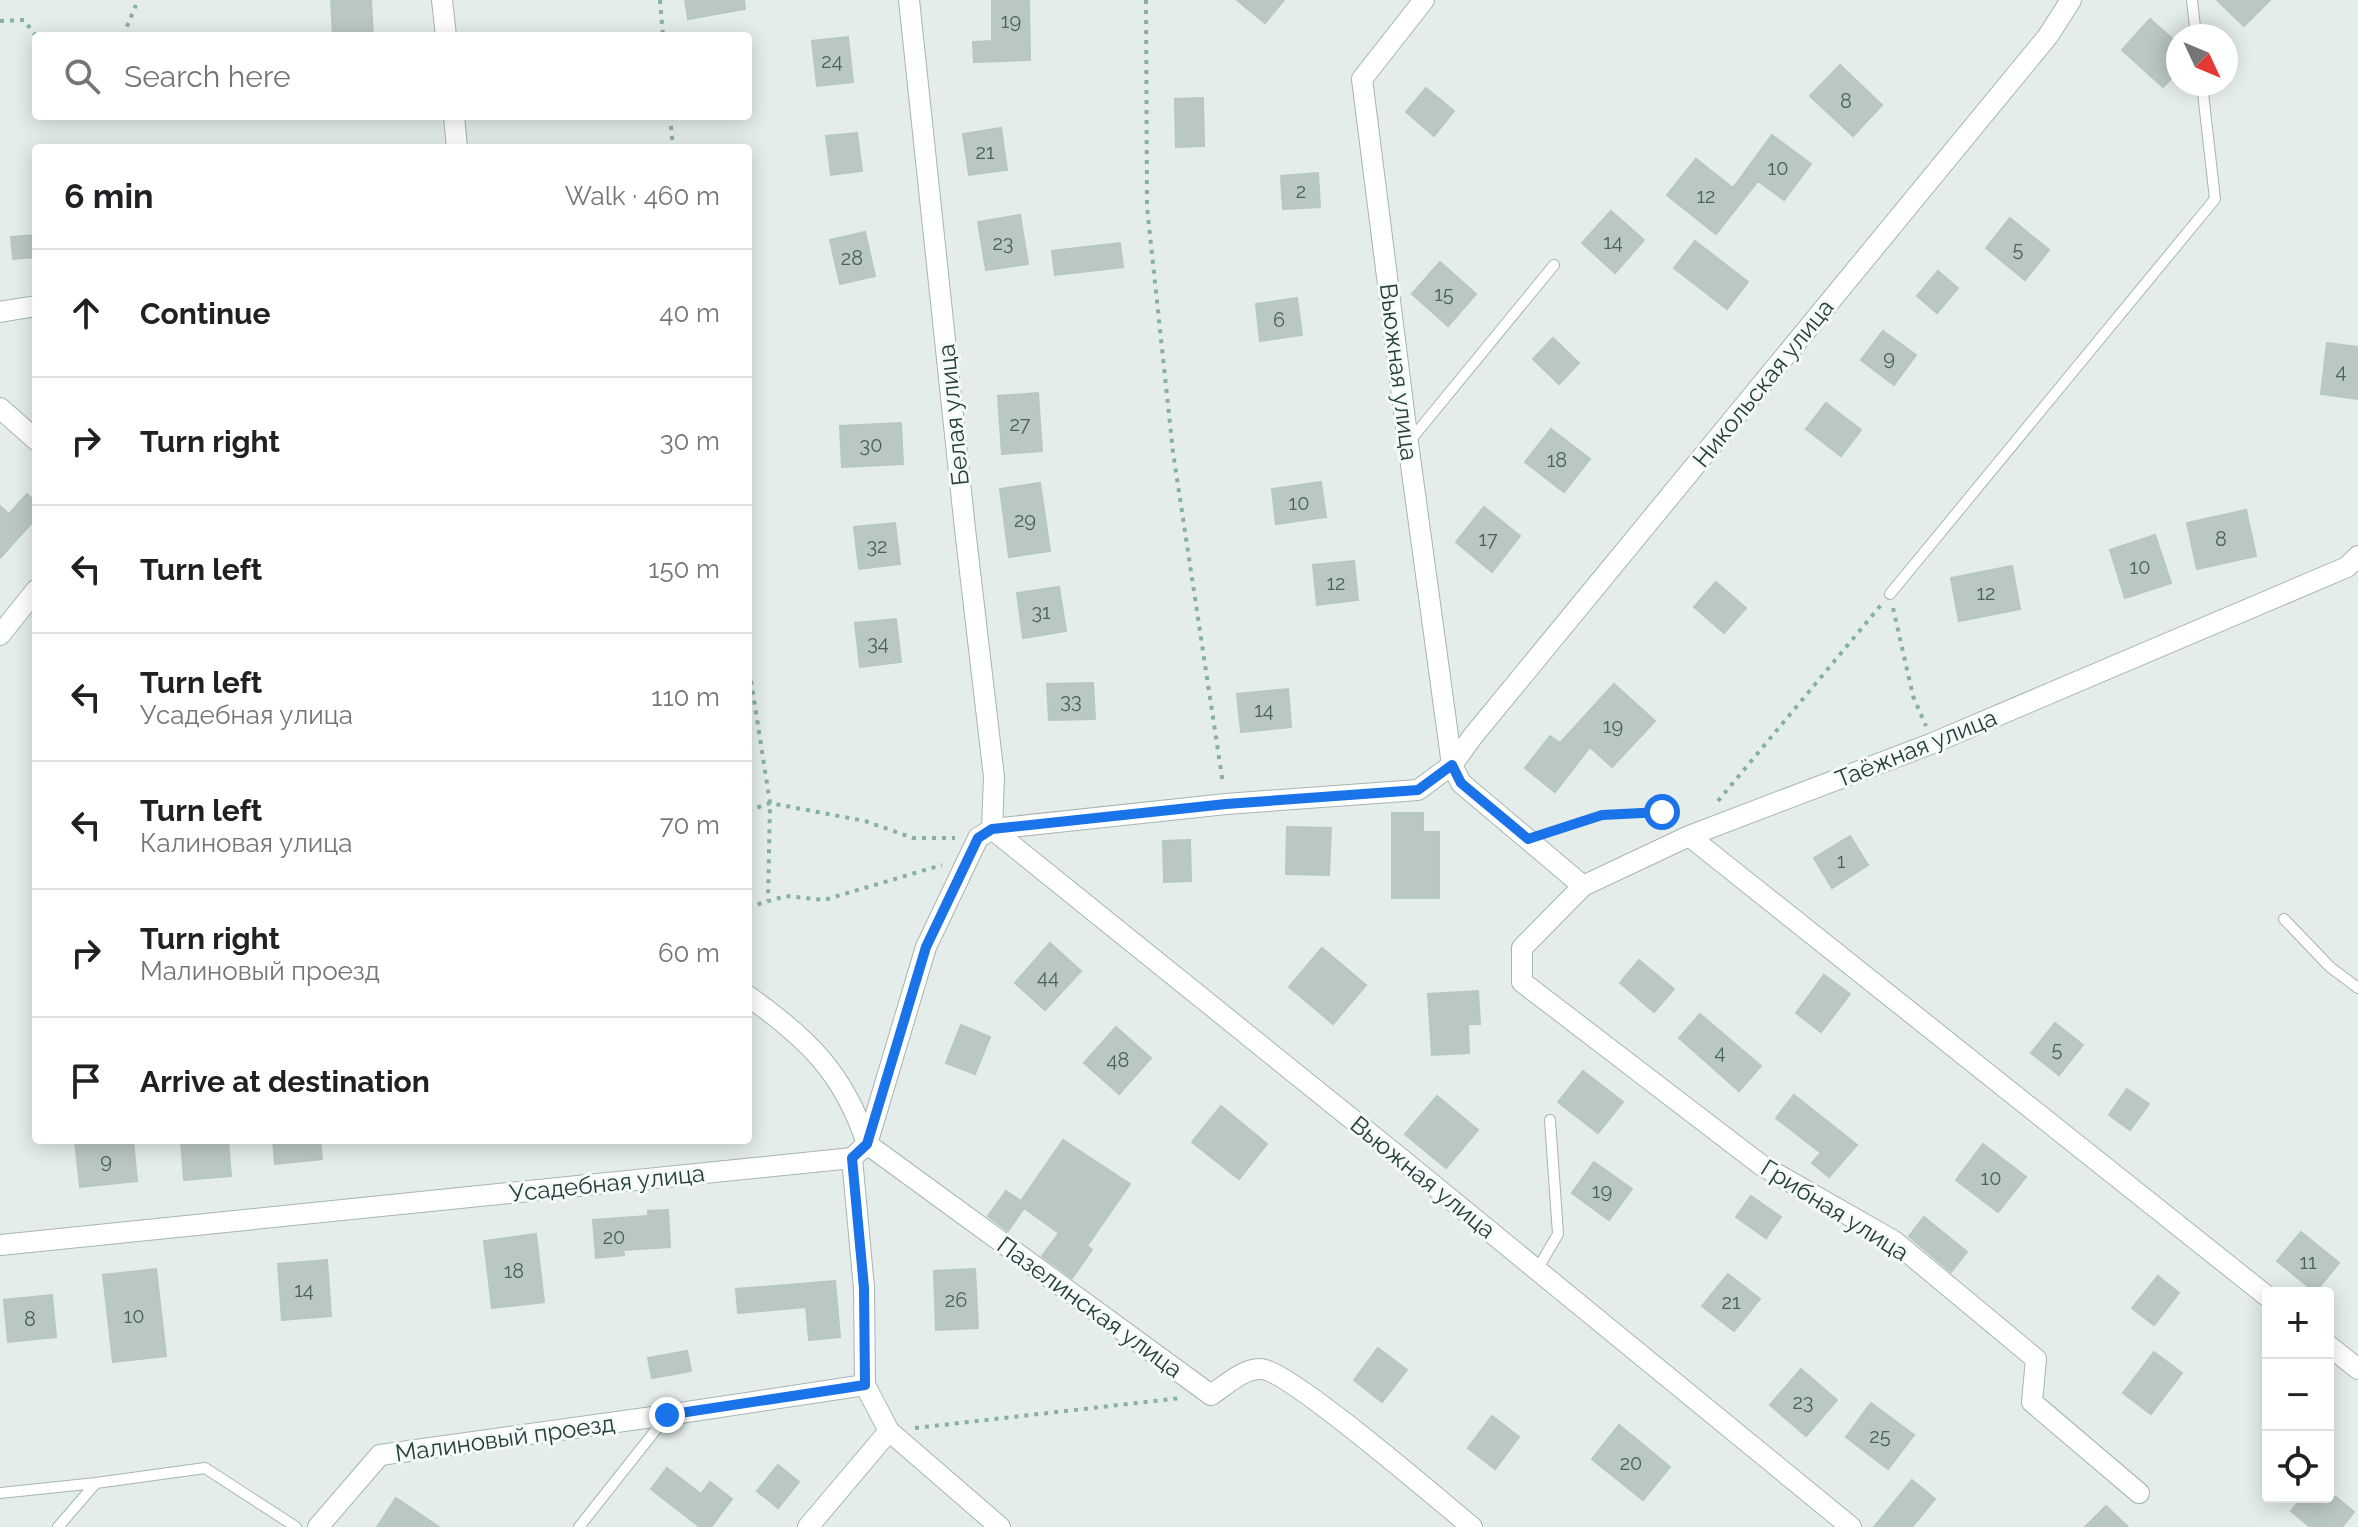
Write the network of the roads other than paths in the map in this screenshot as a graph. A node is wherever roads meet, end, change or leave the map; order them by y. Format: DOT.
graph roads {
  1 [pos="442,0"];
  2 [pos="909,0"];
  3 [pos="1424,0"];
  4 [pos="2071,0"];
  5 [pos="2192,0"];
  6 [pos="2195,24"];
  7 [pos="446,32"];
  8 [pos="2203,96"];
  9 [pos="454,120"];
  10 [pos="457,144"];
  11 [pos="1554,265"];
  12 [pos="32,307"];
  13 [pos="0,312"];
  14 [pos="0,408"];
  15 [pos="32,436"];
  16 [pos="1408,443"];
  17 [pos="2358,556"];
  18 [pos="1890,594"];
  19 [pos="32,595"];
  20 [pos="0,635"];
  21 [pos="1452,765"];
  22 [pos="985,834"];
  23 [pos="1689,836"];
  24 [pos="1583,886"];
  25 [pos="2284,919"];
  26 [pos="1522,982"];
  27 [pos="2358,988"];
  28 [pos="752,999"];
  29 [pos="1550,1120"];
  30 [pos="859,1151"];
  31 [pos="0,1245"];
  32 [pos="1537,1270"];
  33 [pos="2262,1292"];
  34 [pos="2334,1350"];
  35 [pos="2358,1369"];
  36 [pos="865,1385"];
  37 [pos="667,1415"];
  38 [pos="889,1431"];
  39 [pos="96,1483"];
  40 [pos="0,1493"];
  41 [pos="2139,1493"];
  42 [pos="58,1527"];
  43 [pos="296,1527"];
  44 [pos="318,1527"];
  45 [pos="579,1527"];
  46 [pos="808,1527"];
  47 [pos="1000,1527"];
  48 [pos="1472,1527"];
  49 [pos="1851,1527"];
  1 -- 7 [label="street"];
  2 -- 22 [label="street, Белая улица"];
  3 -- 16 [label="street, Вьюжная улица"];
  4 -- 21 [label="street, Никольская улица"];
  5 -- 6 [label="lane"];
  8 -- 18 [label="lane"];
  9 -- 10 [label="street"];
  11 -- 16 [label="lane"];
  12 -- 13 [label="street"];
  14 -- 15 [label="street"];
  16 -- 21 [label="street, Вьюжная улица"];
  17 -- 23 [label="street, Таёжная улица"];
  19 -- 20 [label="street"];
  21 -- 22 [label="street, Никольская улица"];
  21 -- 24 [label="street"];
  22 -- 30 [label="street"];
  22 -- 32 [label="street, Вьюжная улица"];
  23 -- 24 [label="street, Таёжная улица"];
  23 -- 33 [label="street"];
  24 -- 26 [label="street, Таёжная улица"];
  25 -- 27 [label="lane"];
  26 -- 41 [label="street, Грибная улица"];
  28 -- 30 [label="street"];
  29 -- 32 [label="lane"];
  30 -- 31 [label="street, Усадебная улица"];
  30 -- 36 [label="street"];
  30 -- 48 [label="street, Пазелинская улица"];
  32 -- 49 [label="street, Вьюжная улица"];
  34 -- 35 [label="street"];
  36 -- 37 [label="street, Малиновый проезд"];
  36 -- 38 [label="street"];
  37 -- 44 [label="street, Малиновый проезд"];
  37 -- 45 [label="lane"];
  38 -- 46 [label="street"];
  38 -- 47 [label="street"];
  39 -- 40 [label="lane"];
  39 -- 42 [label="lane"];
  39 -- 43 [label="lane"];
}
